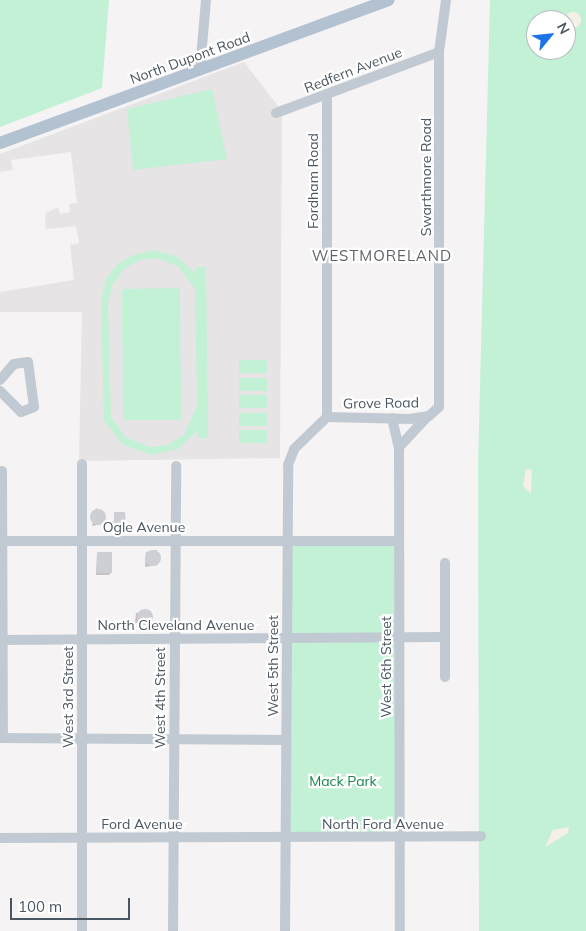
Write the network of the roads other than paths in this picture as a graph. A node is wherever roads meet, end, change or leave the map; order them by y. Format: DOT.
graph roads {
  1 [pos="206,0"];
  2 [pos="389,0"];
  3 [pos="446,0"];
  4 [pos="439,52"];
  5 [pos="200,70"];
  6 [pos="327,94"];
  7 [pos="276,113"];
  8 [pos="0,143"];
  9 [pos="0,380"];
  10 [pos="440,384"];
  11 [pos="0,391"];
  12 [pos="429,416"];
  13 [pos="327,417"];
  14 [pos="392,418"];
  15 [pos="399,448"];
  16 [pos="82,464"];
  17 [pos="176,466"];
  18 [pos="2,471"];
  19 [pos="176,540"];
  20 [pos="284,540"];
  21 [pos="3,541"];
  22 [pos="82,541"];
  23 [pos="399,541"];
  24 [pos="445,563"];
  25 [pos="399,637"];
  26 [pos="443,637"];
  27 [pos="288,638"];
  28 [pos="82,639"];
  29 [pos="174,639"];
  30 [pos="2,640"];
  31 [pos="445,677"];
  32 [pos="2,738"];
  33 [pos="174,738"];
  34 [pos="82,739"];
  35 [pos="286,740"];
  36 [pos="481,836"];
  37 [pos="174,837"];
  38 [pos="284,837"];
  39 [pos="0,838"];
  40 [pos="82,838"];
  41 [pos="400,839"];
  42 [pos="82,931"];
  43 [pos="173,931"];
  44 [pos="284,931"];
  45 [pos="400,931"];
  1 -- 5 [label="street"];
  2 -- 5 [label="main road, North Dupont Road"];
  3 -- 4 [label="street, Swarthmore Road"];
  4 -- 6 [label="street, Redfern Avenue"];
  4 -- 10 [label="street, Swarthmore Road"];
  5 -- 8 [label="main road, North Dupont Road"];
  6 -- 7 [label="street, Redfern Avenue"];
  6 -- 13 [label="street, Fordham Road"];
  9 -- 11 [label="street"];
  10 -- 12 [label="street, Grove Road"];
  12 -- 14 [label="street, Grove Road"];
  12 -- 15 [label="street"];
  13 -- 14 [label="street, Grove Road"];
  13 -- 20 [label="street, West 5th Street"];
  14 -- 15 [label="street, West 6th Street"];
  15 -- 23 [label="street, West 6th Street"];
  16 -- 22 [label="street, West 3rd Street"];
  17 -- 19 [label="street, West 4th Street"];
  18 -- 21 [label="street"];
  19 -- 20 [label="street, Ogle Avenue"];
  19 -- 22 [label="street, Ogle Avenue"];
  19 -- 29 [label="street, West 4th Street"];
  20 -- 23 [label="street, Ogle Avenue"];
  20 -- 27 [label="street, West 5th Street"];
  21 -- 22 [label="street, Ogle Avenue"];
  21 -- 30 [label="street"];
  22 -- 28 [label="street, West 3rd Street"];
  23 -- 25 [label="street, West 6th Street"];
  24 -- 26 [label="street"];
  25 -- 26 [label="street, North Cleveland Avenue"];
  25 -- 27 [label="street, North Cleveland Avenue"];
  25 -- 41 [label="street, West 6th Street"];
  26 -- 31 [label="street"];
  27 -- 29 [label="street, North Cleveland Avenue"];
  27 -- 35 [label="street, West 5th Street"];
  28 -- 29 [label="street, North Cleveland Avenue"];
  28 -- 30 [label="street, North Cleveland Avenue"];
  28 -- 34 [label="street, West 3rd Street"];
  29 -- 33 [label="street, West 4th Street"];
  30 -- 32 [label="street"];
  32 -- 34 [label="street"];
  33 -- 34 [label="street"];
  33 -- 35 [label="street"];
  33 -- 37 [label="street, West 4th Street"];
  34 -- 40 [label="street, West 3rd Street"];
  35 -- 38 [label="street, West 5th Street"];
  36 -- 41 [label="street, North Ford Avenue"];
  37 -- 38 [label="street, Ford Avenue"];
  37 -- 40 [label="street, Ford Avenue"];
  37 -- 43 [label="street, West 4th Street"];
  38 -- 41 [label="street, North Ford Avenue"];
  38 -- 44 [label="street, West 5th Street"];
  39 -- 40 [label="street, Ford Avenue"];
  40 -- 42 [label="street, West 3rd Street"];
  41 -- 45 [label="street, West 6th Street"];
}
